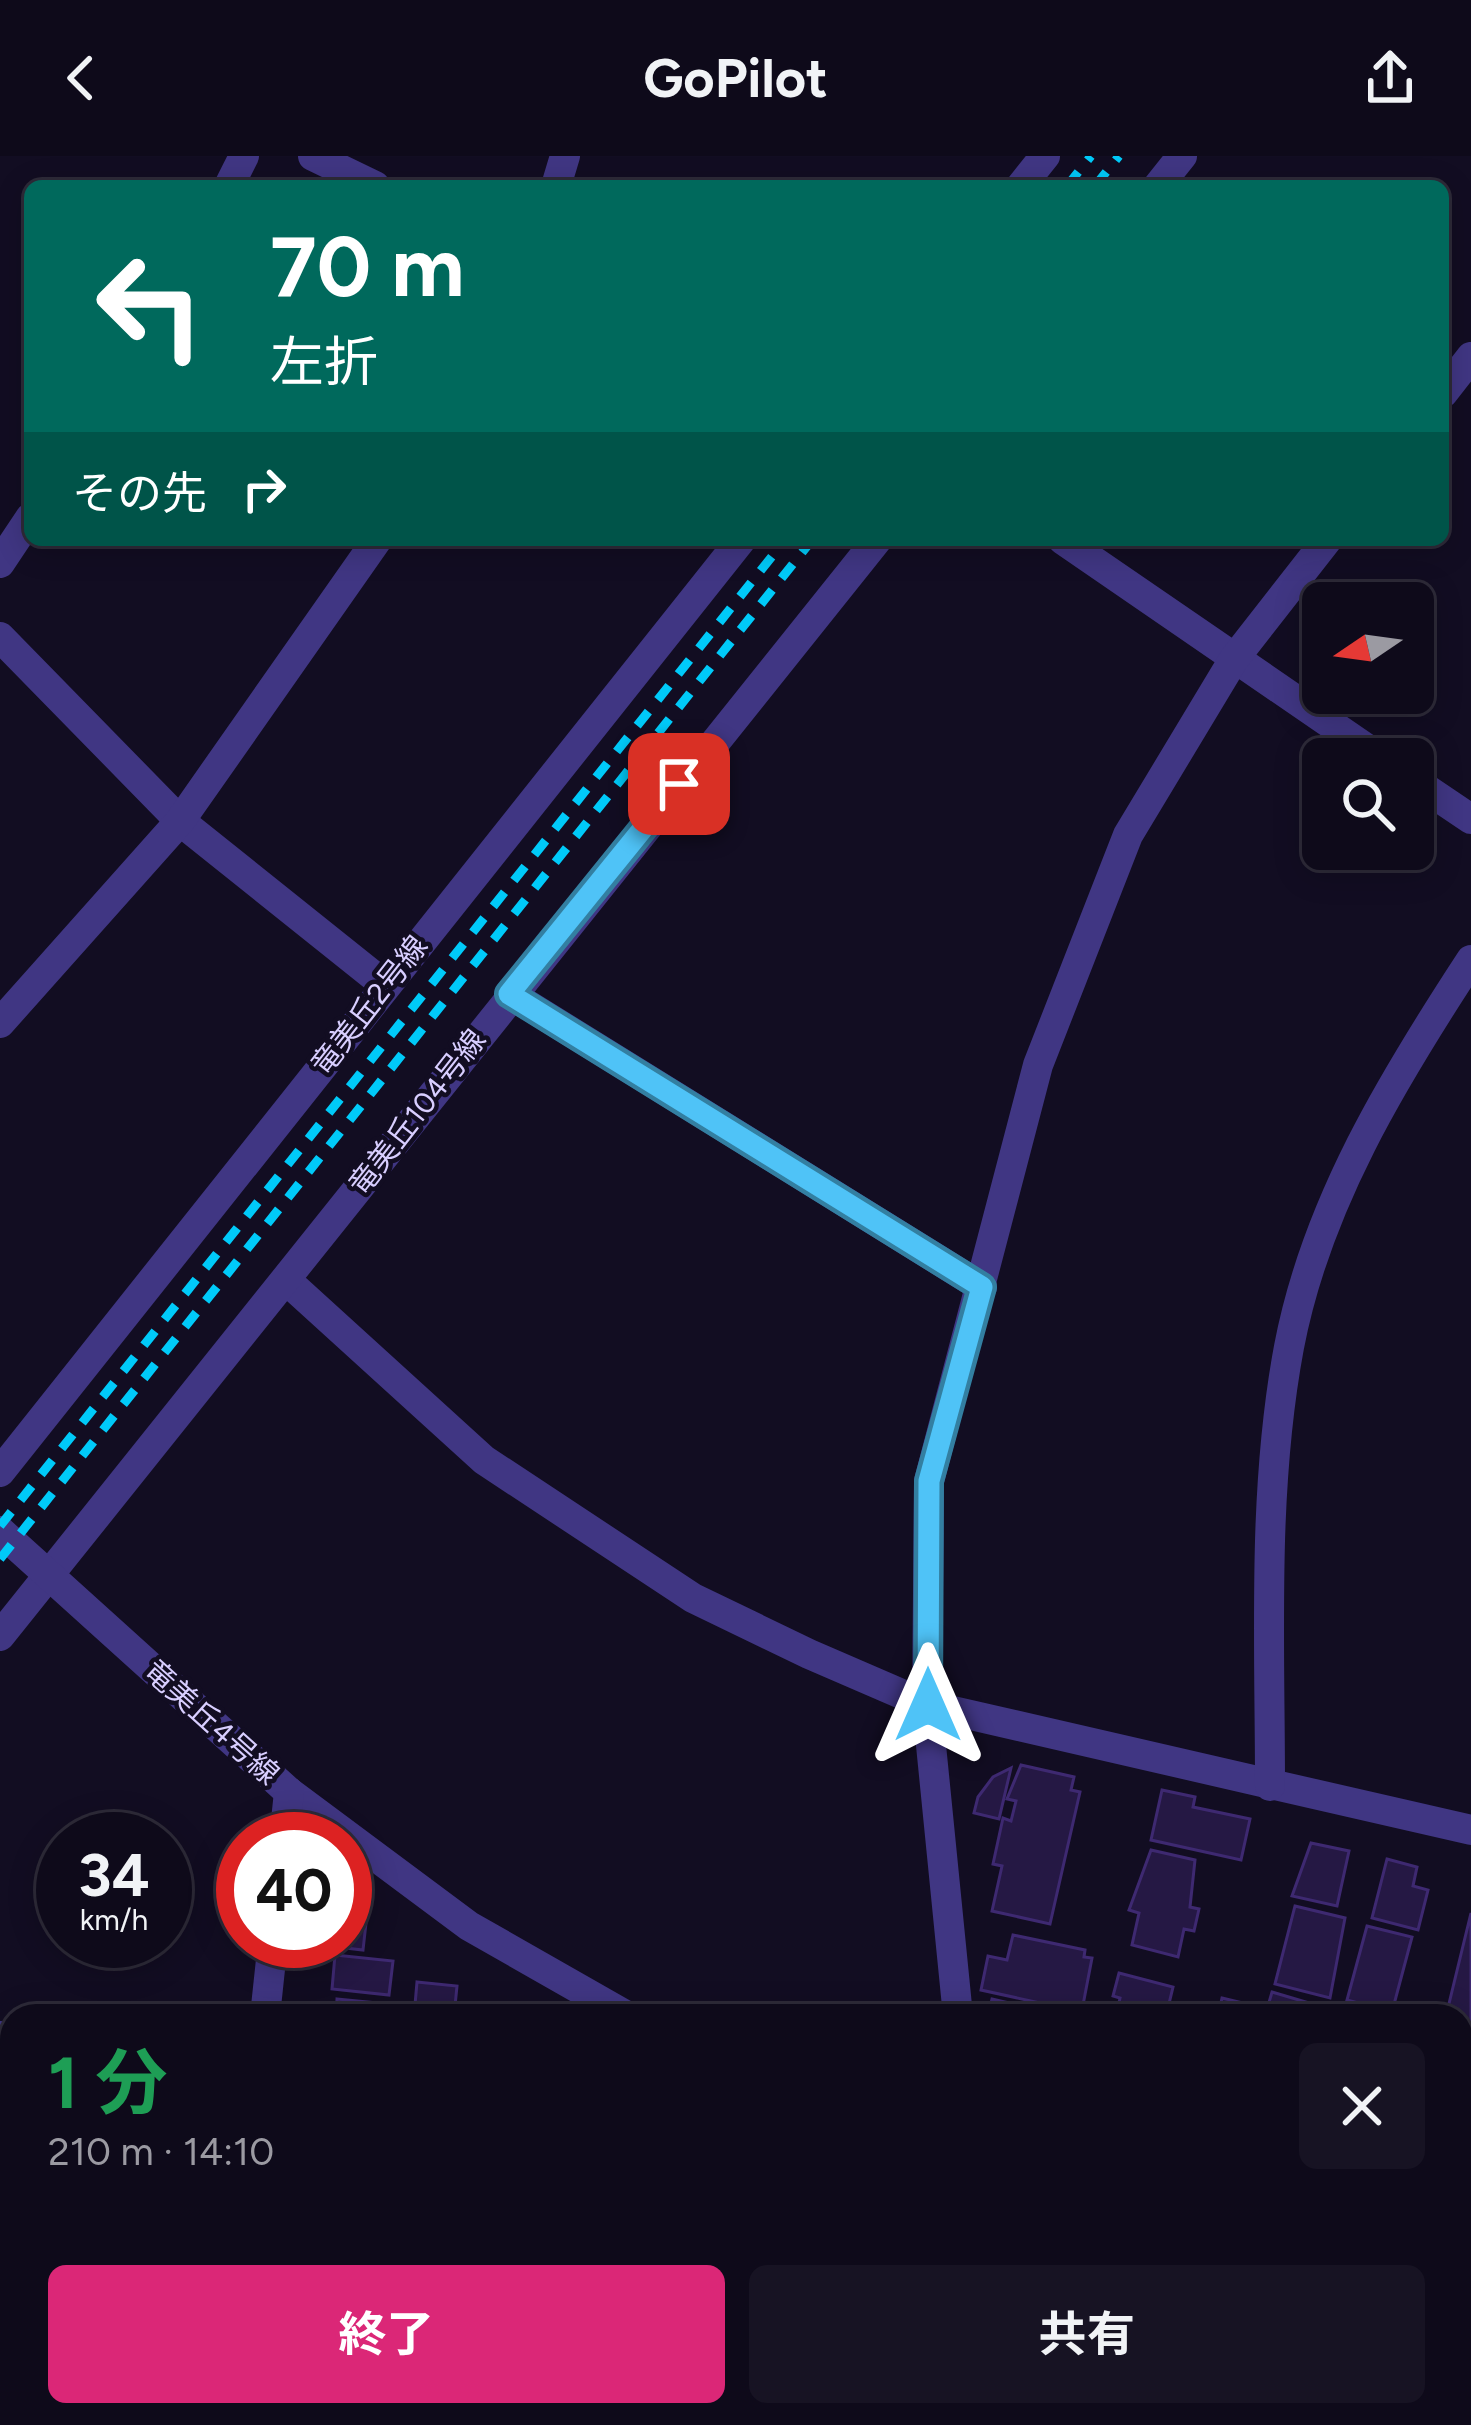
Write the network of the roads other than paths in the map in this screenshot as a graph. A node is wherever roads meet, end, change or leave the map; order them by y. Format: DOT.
graph roads {
  1 [pos="313,156"];
  2 [pos="1182,156"];
  3 [pos="363,180"];
  4 [pos="1163,180"];
  5 [pos="1471,357"];
  6 [pos="1449,385"];
  7 [pos="24,527"];
  8 [pos="373,546"];
  9 [pos="736,546"];
  10 [pos="872,546"];
  11 [pos="1072,546"];
  12 [pos="1322,546"];
  13 [pos="0,563"];
  14 [pos="0,637"];
  15 [pos="1234,659"];
  16 [pos="1351,738"];
  17 [pos="1434,794"];
  18 [pos="1471,819"];
  19 [pos="180,821"];
  20 [pos="1471,960"];
  21 [pos="385,986"];
  22 [pos="509,994"];
  23 [pos="0,1023"];
  24 [pos="286,1280"];
  25 [pos="982,1287"];
  26 [pos="0,1472"];
  27 [pos="0,1531"];
  28 [pos="49,1573"];
  29 [pos="0,1636"];
  30 [pos="928,1705"];
  31 [pos="1270,1786"];
  32 [pos="289,1792"];
  33 [pos="287,1812"];
  34 [pos="1471,1830"];
  35 [pos="270,1968"];
  36 [pos="266,2004"];
  37 [pos="606,2004"];
  38 [pos="957,2004"];
  1 -- 3 [label="street"];
  2 -- 4 [label="street"];
  5 -- 6 [label="street"];
  7 -- 13 [label="street"];
  8 -- 19 [label="street"];
  9 -- 21 [label="street, 竜美丘2号線"];
  10 -- 22 [label="street, 竜美丘104号線"];
  11 -- 15 [label="street"];
  12 -- 15 [label="street"];
  14 -- 19 [label="street"];
  15 -- 16 [label="street"];
  15 -- 25 [label="street"];
  17 -- 18 [label="street"];
  19 -- 21 [label="street"];
  19 -- 23 [label="street"];
  20 -- 31 [label="street"];
  21 -- 26 [label="street, 竜美丘2号線"];
  22 -- 24 [label="street, 竜美丘104号線"];
  22 -- 25 [label="street"];
  24 -- 28 [label="street, 竜美丘104号線"];
  24 -- 30 [label="street"];
  25 -- 30 [label="street"];
  27 -- 28 [label="street, 竜美丘4号線"];
  28 -- 29 [label="street, 竜美丘104号線"];
  28 -- 32 [label="street, 竜美丘4号線"];
  30 -- 31 [label="street"];
  30 -- 38 [label="street"];
  31 -- 34 [label="street"];
  32 -- 33 [label="street"];
  32 -- 37 [label="street, 竜美丘4号線"];
  35 -- 36 [label="street"];
}
